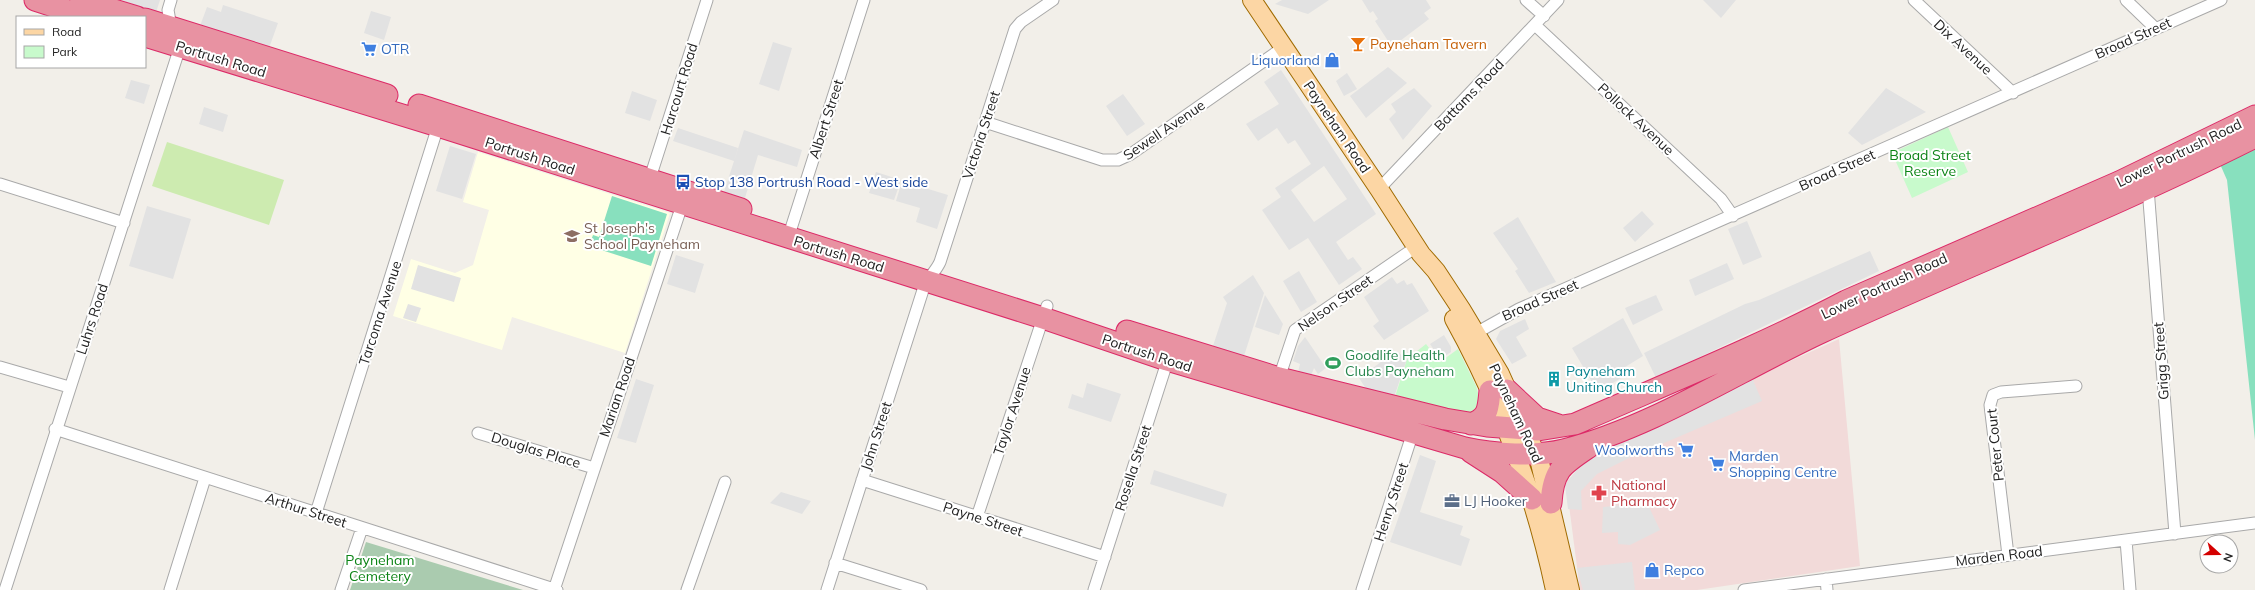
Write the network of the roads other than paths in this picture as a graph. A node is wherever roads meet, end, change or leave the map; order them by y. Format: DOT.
graph roads {
  1 [pos="35,0"];
  2 [pos="81,0"];
  3 [pos="707,0"];
  4 [pos="864,0"];
  5 [pos="1052,0"];
  6 [pos="1252,0"];
  7 [pos="1526,0"];
  8 [pos="1558,0"];
  9 [pos="1914,0"];
  10 [pos="2126,0"];
  11 [pos="2221,0"];
  12 [pos="84,16"];
  13 [pos="144,16"];
  14 [pos="146,16"];
  15 [pos="1544,16"];
  16 [pos="156,19"];
  17 [pos="1535,26"];
  18 [pos="2155,28"];
  19 [pos="214,40"];
  20 [pos="180,47"];
  21 [pos="1284,47"];
  22 [pos="2013,93"];
  23 [pos="2255,116"];
  24 [pos="441,119"];
  25 [pos="985,122"];
  26 [pos="2255,137"];
  27 [pos="2164,161"];
  28 [pos="650,178"];
  29 [pos="2119,182"];
  30 [pos="0,184"];
  31 [pos="2148,188"];
  32 [pos="1379,189"];
  33 [pos="682,205"];
  34 [pos="1733,216"];
  35 [pos="124,223"];
  36 [pos="790,232"];
  37 [pos="1418,251"];
  38 [pos="931,276"];
  39 [pos="1846,301"];
  40 [pos="1045,312"];
  41 [pos="1791,329"];
  42 [pos="1826,331"];
  43 [pos="1476,333"];
  44 [pos="1170,353"];
  45 [pos="0,367"];
  46 [pos="1279,378"];
  47 [pos="2076,386"];
  48 [pos="69,387"];
  49 [pos="1499,391"];
  50 [pos="1416,423"];
  51 [pos="1471,424"];
  52 [pos="1565,426"];
  53 [pos="1516,428"];
  54 [pos="55,429"];
  55 [pos="478,433"];
  56 [pos="1607,435"];
  57 [pos="1465,448"];
  58 [pos="1527,453"];
  59 [pos="594,468"];
  60 [pos="205,478"];
  61 [pos="862,480"];
  62 [pos="725,482"];
  63 [pos="1541,501"];
  64 [pos="316,513"];
  65 [pos="977,516"];
  66 [pos="2255,523"];
  67 [pos="362,528"];
  68 [pos="2175,534"];
  69 [pos="2126,540"];
  70 [pos="2008,555"];
  71 [pos="1105,557"];
  72 [pos="835,563"];
  73 [pos="1826,585"];
  74 [pos="5,590"];
  75 [pos="170,590"];
  76 [pos="341,590"];
  77 [pos="555,590"];
  78 [pos="687,590"];
  79 [pos="827,590"];
  80 [pos="922,590"];
  81 [pos="1094,590"];
  82 [pos="1362,590"];
  83 [pos="1555,590"];
  84 [pos="1570,590"];
  85 [pos="1744,590"];
  86 [pos="2130,590"];
  1 -- 12 [label="highway"];
  2 -- 13 [label="highway, Portrush Road"];
  3 -- 28 [label="street, Harcourt Road"];
  4 -- 36 [label="street, Albert Street"];
  5 -- 25 [label="street, Victoria Street"];
  6 -- 21 [label="main road, Payneham Road"];
  7 -- 15 [label="street"];
  8 -- 15 [label="street, Battams Road"];
  9 -- 22 [label="street, Dix Avenue"];
  10 -- 18 [label="street"];
  11 -- 18 [label="street, Broad Street"];
  14 -- 16 [label="highway, Portrush Road"];
  15 -- 17 [label="street, Battams Road"];
  16 -- 19 [label="highway, Portrush Road"];
  16 -- 20 [label="highway"];
  17 -- 32 [label="street, Battams Road"];
  17 -- 34 [label="street, Pollock Avenue"];
  18 -- 22 [label="street, Broad Street"];
  19 -- 20 [label="highway"];
  19 -- 24 [label="highway, Portrush Road"];
  20 -- 24 [label="highway, Portrush Road"];
  20 -- 35 [label="street, Luhrs Road"];
  21 -- 25 [label="street, Sewell Avenue"];
  21 -- 32 [label="main road, Payneham Road"];
  22 -- 34 [label="street, Broad Street"];
  23 -- 27 [label="highway, Lower Portrush Road"];
  24 -- 28 [label="highway, Portrush Road"];
  24 -- 33 [label="highway, Portrush Road"];
  24 -- 64 [label="street, Tarcoma Avenue"];
  25 -- 38 [label="street, Victoria Street"];
  26 -- 31 [label="highway, Lower Portrush Road"];
  27 -- 29 [label="highway, Lower Portrush Road"];
  27 -- 31 [label="highway"];
  28 -- 36 [label="highway, Portrush Road"];
  29 -- 31 [label="highway"];
  29 -- 39 [label="highway, Lower Portrush Road"];
  30 -- 35 [label="street"];
  31 -- 42 [label="highway, Lower Portrush Road"];
  31 -- 68 [label="street, Grigg Street"];
  32 -- 37 [label="main road, Payneham Road"];
  33 -- 36 [label="highway, Portrush Road"];
  33 -- 59 [label="street, Marian Road"];
  34 -- 43 [label="street, Broad Street"];
  35 -- 48 [label="street, Luhrs Road"];
  36 -- 38 [label="highway, Portrush Road"];
  37 -- 43 [label="main road, Payneham Road"];
  37 -- 46 [label="street, Nelson Street"];
  37 -- 49 [label="main road, Payneham Road"];
  38 -- 40 [label="highway, Portrush Road"];
  38 -- 61 [label="street, John Street"];
  39 -- 41 [label="highway, Lower Portrush Road"];
  39 -- 42 [label="highway"];
  40 -- 44 [label="highway, Portrush Road"];
  40 -- 65 [label="street, Taylor Avenue"];
  41 -- 42 [label="highway"];
  41 -- 52 [label="highway, Lower Portrush Road"];
  42 -- 56 [label="highway, Lower Portrush Road"];
  43 -- 49 [label="main road, Payneham Road"];
  44 -- 46 [label="highway, Portrush Road"];
  44 -- 50 [label="highway, Portrush Road"];
  44 -- 71 [label="street, Rosella Street"];
  45 -- 48 [label="street"];
  46 -- 50 [label="highway, Portrush Road"];
  47 -- 70 [label="street, Peter Court"];
  48 -- 54 [label="street, Luhrs Road"];
  49 -- 51 [label="highway"];
  49 -- 52 [label="highway"];
  49 -- 53 [label="main road, Payneham Road"];
  50 -- 51 [label="highway, Portrush Road"];
  50 -- 57 [label="highway, Portrush Road"];
  50 -- 82 [label="street, Henry Street"];
  51 -- 53 [label="highway, Portrush Road"];
  52 -- 53 [label="highway, Lower Portrush Road"];
  53 -- 58 [label="main road, Payneham Road"];
  54 -- 60 [label="street, Arthur Street"];
  54 -- 74 [label="street, Luhrs Road"];
  55 -- 59 [label="street, Douglas Place"];
  56 -- 58 [label="highway, Lower Portrush Road"];
  56 -- 63 [label="highway"];
  57 -- 58 [label="highway, Portrush Road"];
  57 -- 63 [label="highway"];
  58 -- 63 [label="main road, Payneham Road"];
  59 -- 77 [label="street, Marian Road"];
  60 -- 64 [label="street, Arthur Street"];
  60 -- 75 [label="street"];
  61 -- 65 [label="street, Payne Street"];
  61 -- 72 [label="street, John Street"];
  62 -- 78 [label="street"];
  63 -- 83 [label="main road, Payneham Road"];
  63 -- 84 [label="main road, Payneham Road"];
  64 -- 67 [label="street, Arthur Street"];
  65 -- 71 [label="street, Payne Street"];
  66 -- 68 [label="street, Marden Road"];
  67 -- 76 [label="street"];
  67 -- 77 [label="street, Arthur Street"];
  68 -- 69 [label="street, Marden Road"];
  69 -- 70 [label="street, Marden Road"];
  69 -- 86 [label="street"];
  70 -- 73 [label="street, Marden Road"];
  71 -- 81 [label="street, Rosella Street"];
  72 -- 79 [label="street, John Street"];
  72 -- 80 [label="street"];
  73 -- 85 [label="street, Marden Road"];
}
